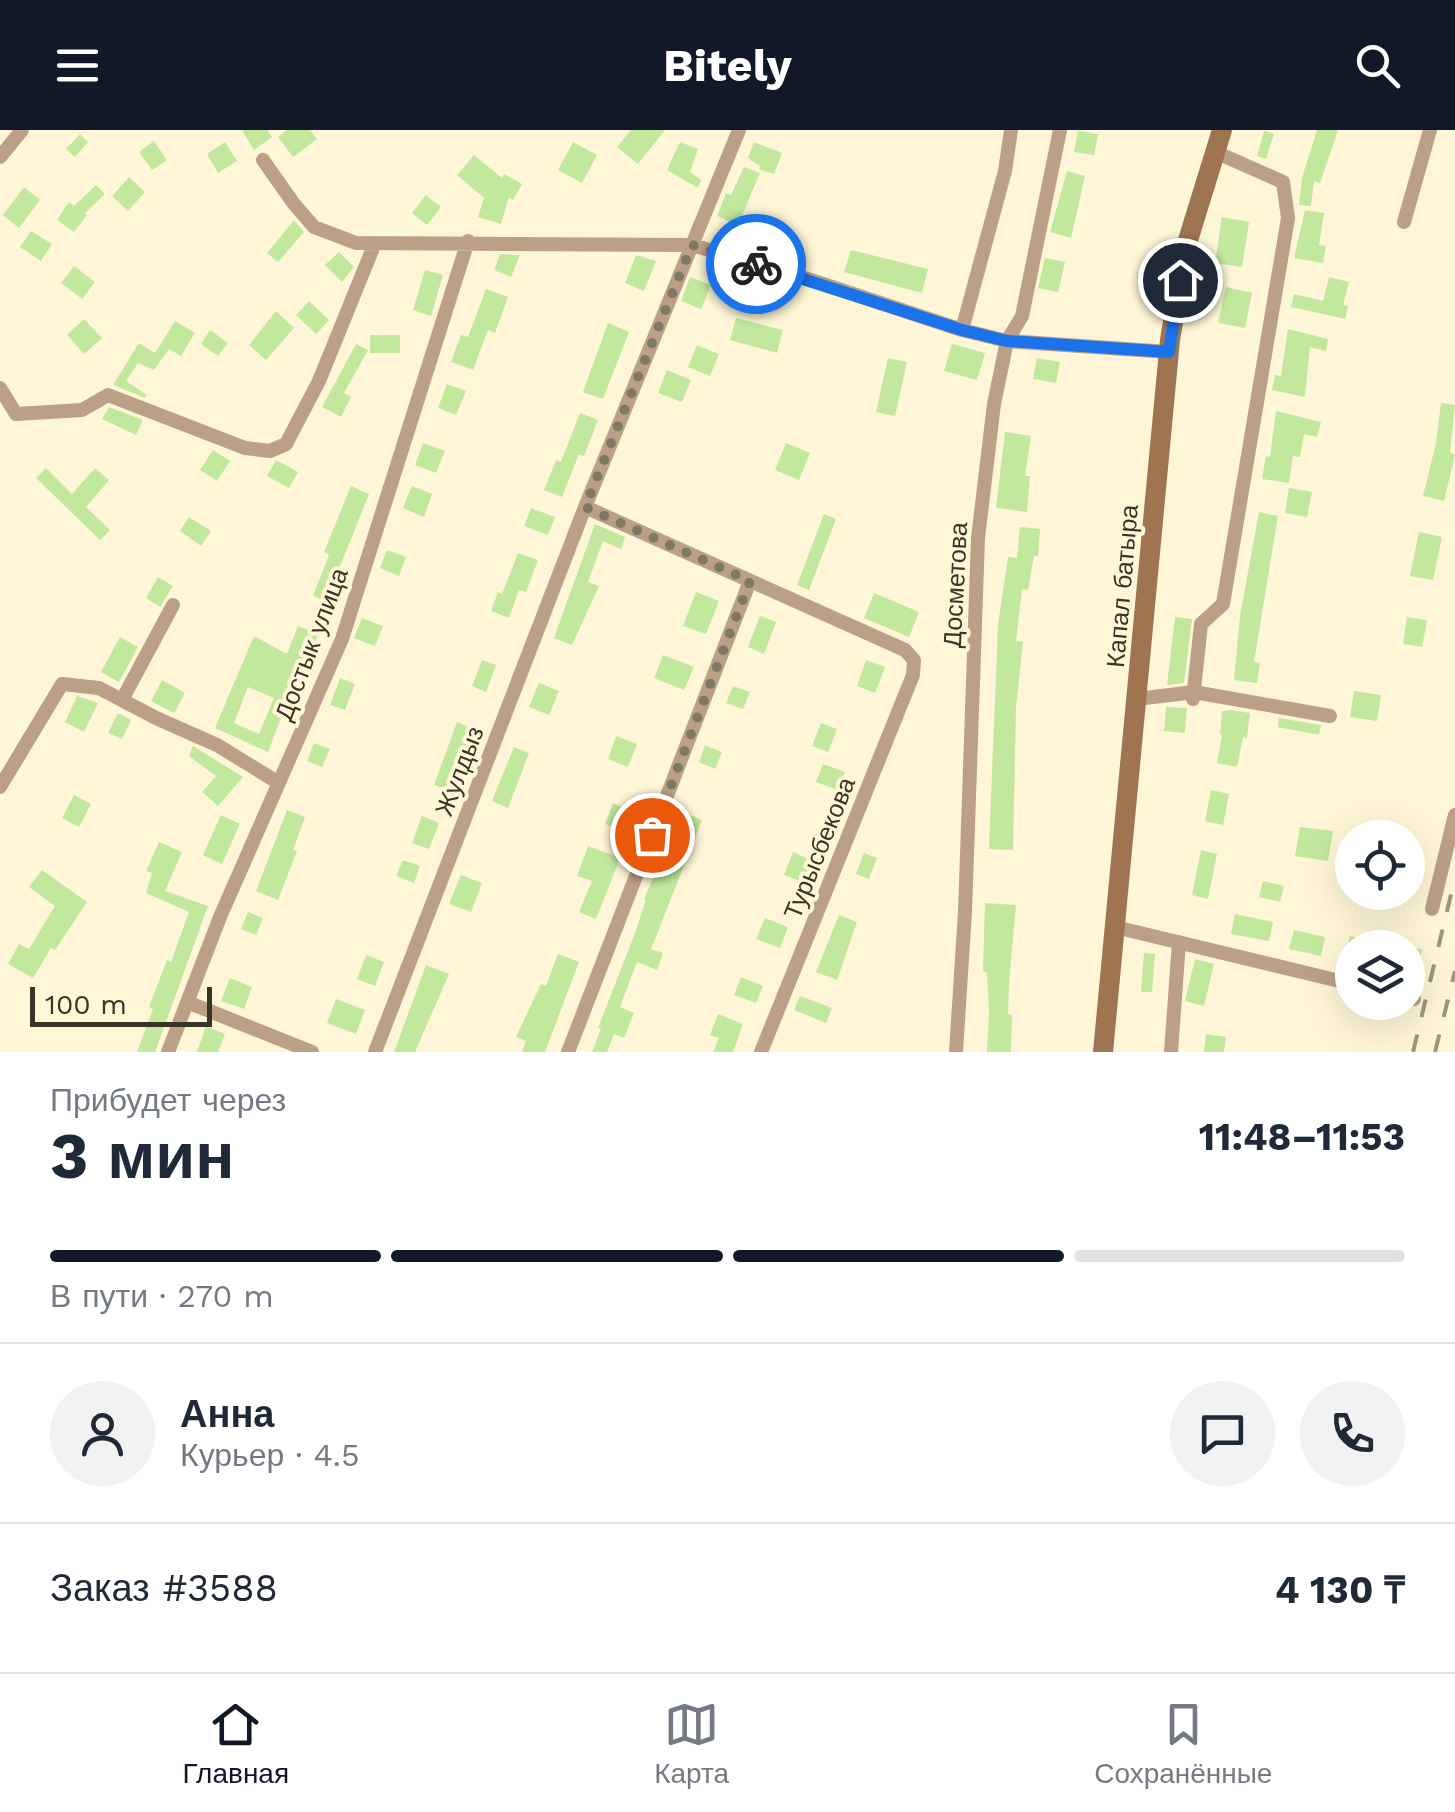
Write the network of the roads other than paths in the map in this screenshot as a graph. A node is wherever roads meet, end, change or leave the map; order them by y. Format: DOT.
graph roads {
  1 [pos="22,130"];
  2 [pos="739,130"];
  3 [pos="1011,130"];
  4 [pos="1060,130"];
  5 [pos="1222,130"];
  6 [pos="1430,130"];
  7 [pos="1214,151"];
  8 [pos="0,157"];
  9 [pos="263,160"];
  10 [pos="1404,222"];
  11 [pos="468,241"];
  12 [pos="376,243"];
  13 [pos="692,245"];
  14 [pos="962,330"];
  15 [pos="1007,341"];
  16 [pos="1169,352"];
  17 [pos="0,388"];
  18 [pos="585,507"];
  19 [pos="750,581"];
  20 [pos="173,605"];
  21 [pos="1194,696"];
  22 [pos="1137,699"];
  23 [pos="122,700"];
  24 [pos="1330,716"];
  25 [pos="279,783"];
  26 [pos="0,787"];
  27 [pos="1455,816"];
  28 [pos="1432,909"];
  29 [pos="1115,927"];
  30 [pos="1179,942"];
  31 [pos="1335,980"];
  32 [pos="187,1002"];
  33 [pos="955,1051"];
  34 [pos="168,1052"];
  35 [pos="312,1052"];
  36 [pos="374,1052"];
  37 [pos="568,1052"];
  38 [pos="761,1052"];
  39 [pos="1103,1052"];
  40 [pos="1172,1052"];
  1 -- 8 [label="street"];
  2 -- 13 [label="street, Жулдыз"];
  3 -- 14 [label="street"];
  4 -- 15 [label="street, Досметова"];
  5 -- 7 [label="main road, Капал батыра"];
  6 -- 10 [label="street"];
  7 -- 16 [label="main road, Капал батыра"];
  7 -- 21 [label="street"];
  9 -- 12 [label="street"];
  11 -- 12 [label="street"];
  11 -- 13 [label="street"];
  11 -- 25 [label="street, Достык улица"];
  12 -- 17 [label="street"];
  13 -- 14 [label="street"];
  13 -- 18 [label="street, Жулдыз"];
  14 -- 15 [label="street"];
  15 -- 16 [label="street"];
  15 -- 33 [label="street, Досметова"];
  16 -- 22 [label="main road, Капал батыра"];
  18 -- 19 [label="street"];
  18 -- 36 [label="street, Жулдыз"];
  19 -- 37 [label="street"];
  19 -- 38 [label="street, Турысбекова"];
  20 -- 23 [label="street"];
  21 -- 22 [label="street"];
  21 -- 24 [label="street"];
  22 -- 29 [label="main road, Капал батыра"];
  23 -- 25 [label="street"];
  23 -- 26 [label="street"];
  25 -- 32 [label="street, Достык улица"];
  27 -- 28 [label="street"];
  29 -- 30 [label="street"];
  29 -- 39 [label="main road, Капал батыра"];
  30 -- 31 [label="street"];
  30 -- 40 [label="street"];
  32 -- 34 [label="street, Достык улица"];
  32 -- 35 [label="street"];
}
